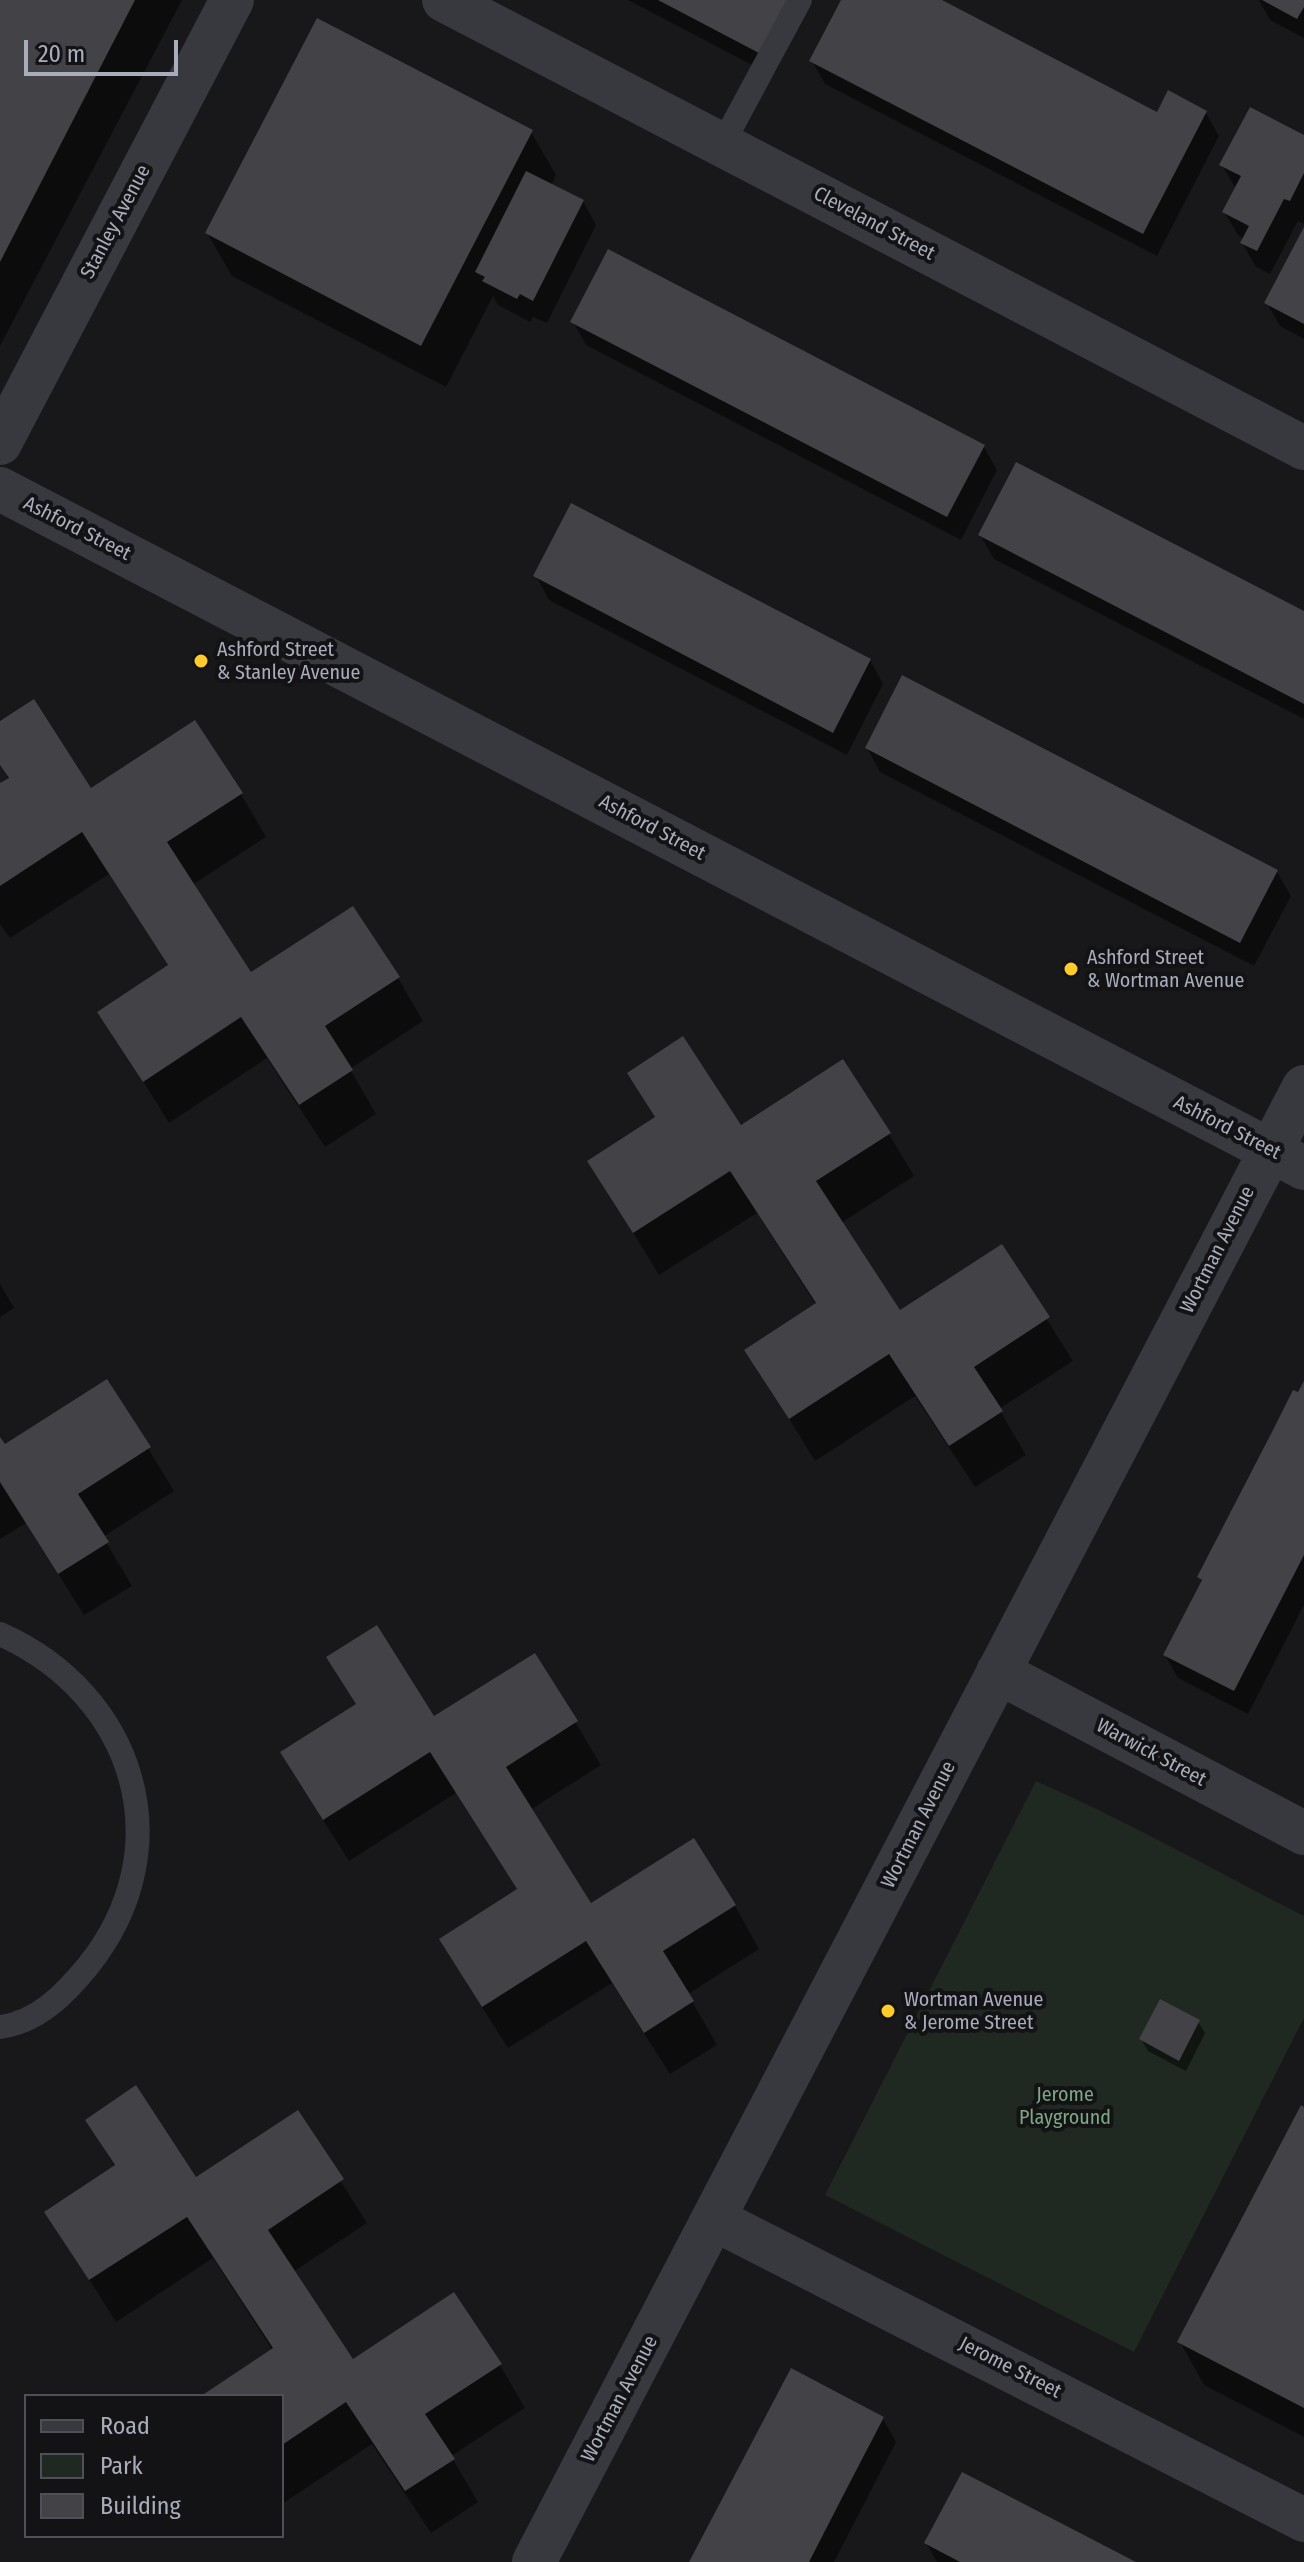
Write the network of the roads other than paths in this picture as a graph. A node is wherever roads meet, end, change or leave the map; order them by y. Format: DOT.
graph roads {
  1 [pos="232,0"];
  2 [pos="444,0"];
  3 [pos="800,0"];
  4 [pos="722,145"];
  5 [pos="0,443"];
  6 [pos="1304,448"];
  7 [pos="0,489"];
  8 [pos="1304,1087"];
  9 [pos="1287,1159"];
  10 [pos="0,1634"];
  11 [pos="998,1672"];
  12 [pos="1304,1833"];
  13 [pos="0,2027"];
  14 [pos="714,2219"];
  15 [pos="1304,2520"];
  16 [pos="534,2562"];
  1 -- 5 [label="street, Stanley Avenue"];
  2 -- 4 [label="street, Cleveland Street"];
  3 -- 4 [label="lane"];
  4 -- 6 [label="street, Cleveland Street"];
  7 -- 9 [label="street, Ashford Street"];
  8 -- 9 [label="street, Wortman Avenue"];
  9 -- 11 [label="street, Wortman Avenue"];
  10 -- 13 [label="lane"];
  11 -- 12 [label="street, Warwick Street"];
  11 -- 14 [label="street, Wortman Avenue"];
  14 -- 15 [label="street, Jerome Street"];
  14 -- 16 [label="street, Wortman Avenue"];
}
